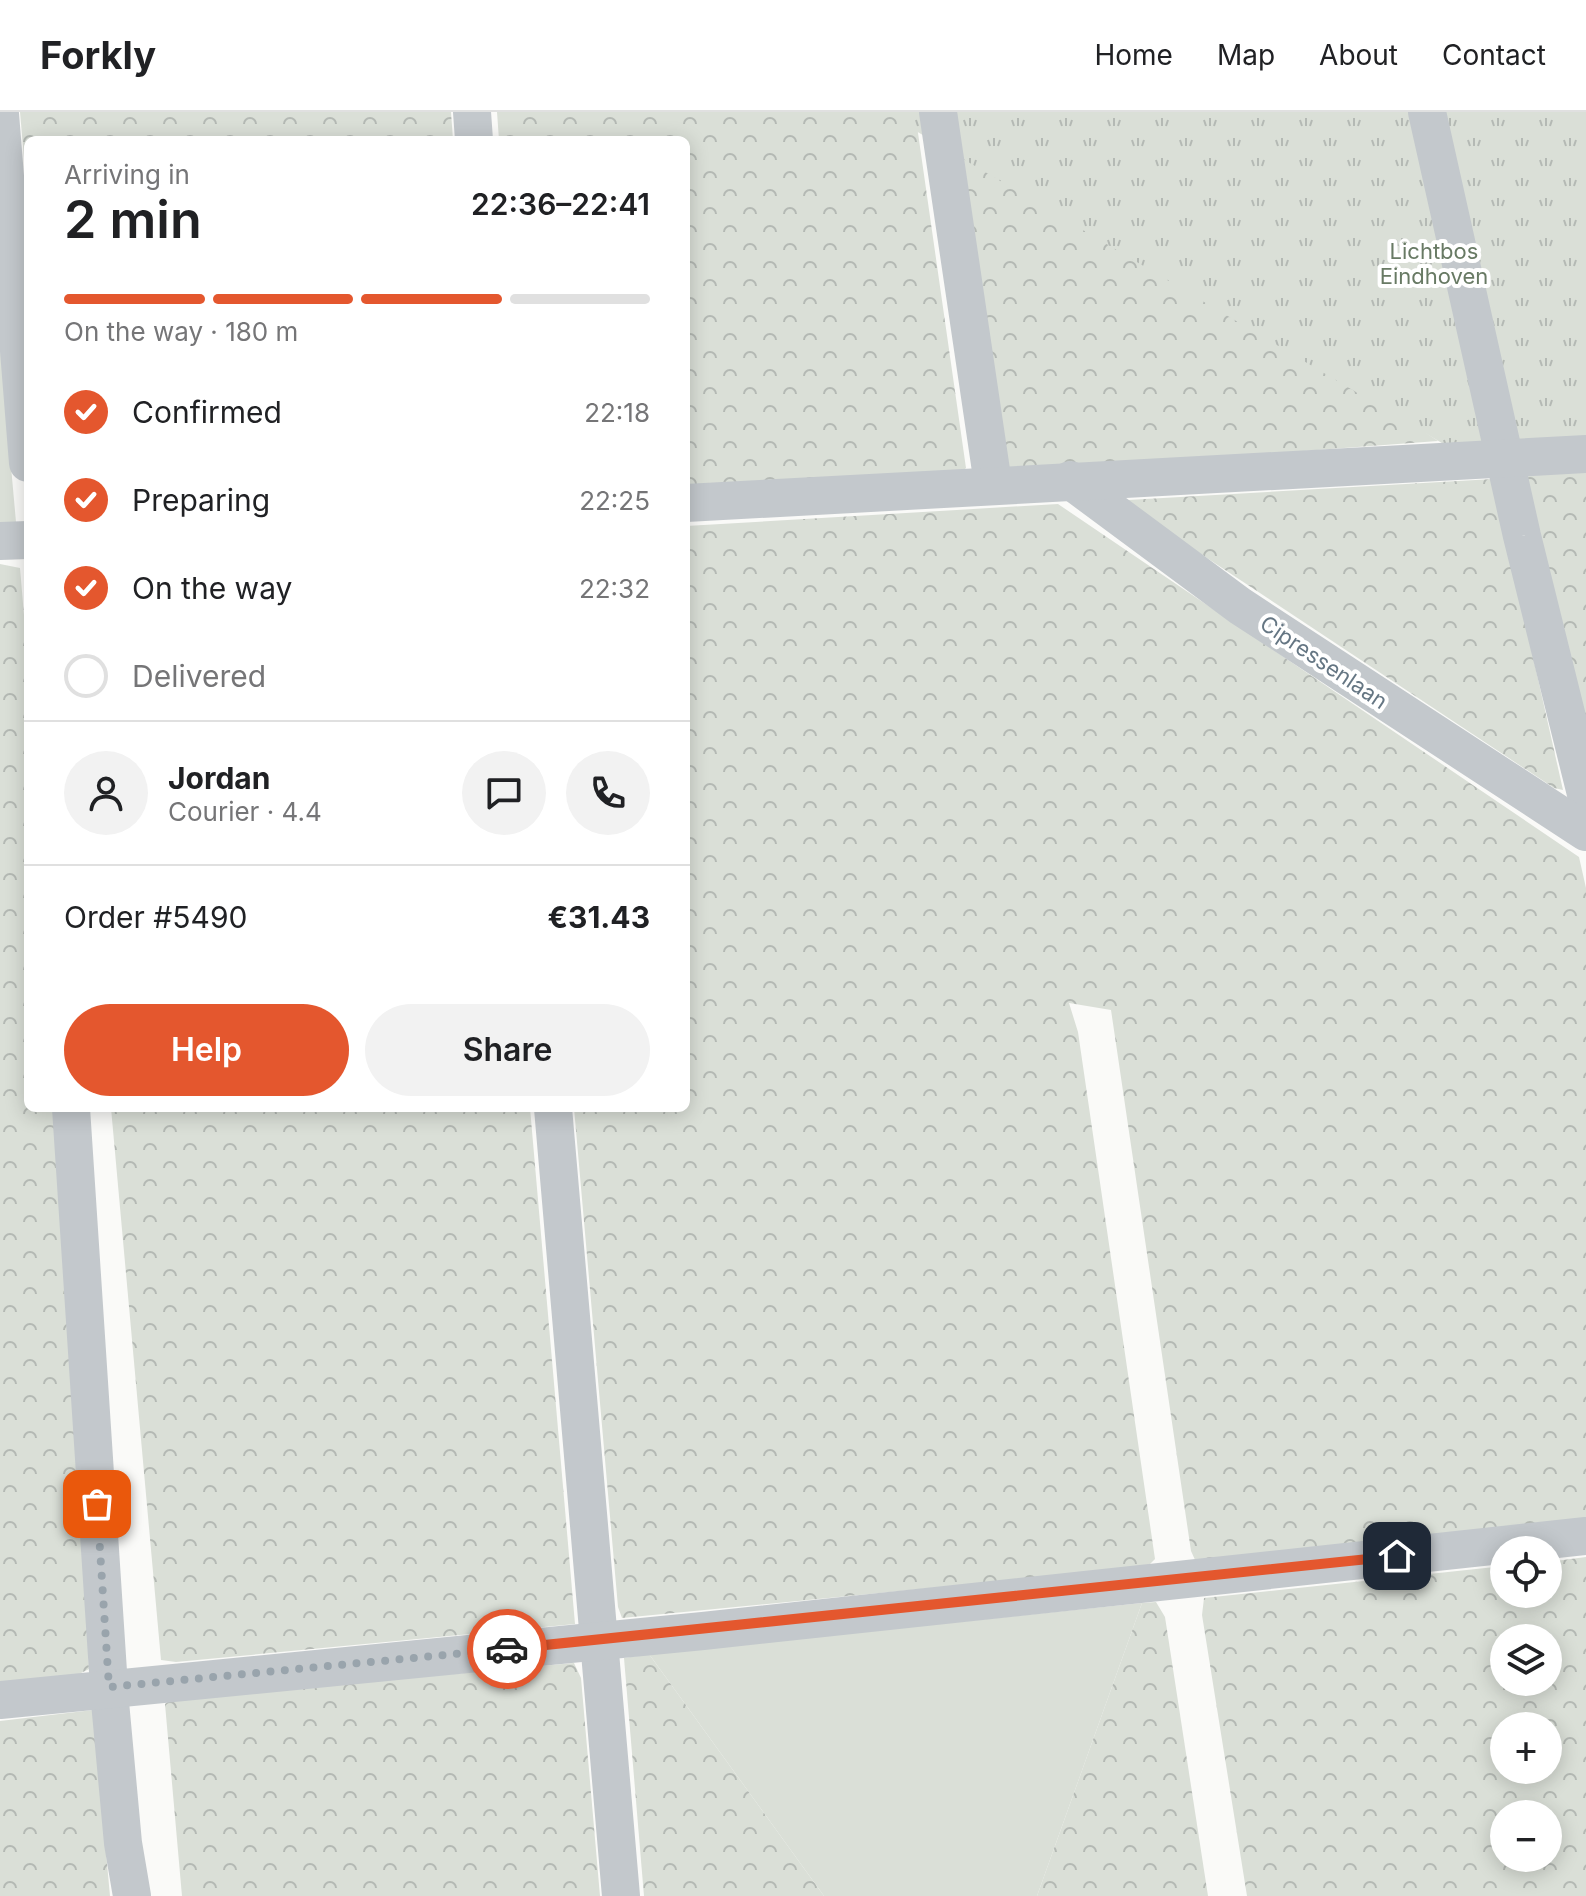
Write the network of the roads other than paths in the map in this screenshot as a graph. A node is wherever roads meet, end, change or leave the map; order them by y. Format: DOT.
graph roads {
  1 [pos="472,112"];
  2 [pos="938,112"];
  3 [pos="1427,112"];
  4 [pos="0,114"];
  5 [pos="474,136"];
  6 [pos="24,413"];
  7 [pos="1586,454"];
  8 [pos="1505,458"];
  9 [pos="1070,480"];
  10 [pos="993,484"];
  11 [pos="690,503"];
  12 [pos="24,540"];
  13 [pos="0,541"];
  14 [pos="1586,794"];
  15 [pos="1586,832"];
  16 [pos="71,1112"];
  17 [pos="553,1112"];
  18 [pos="1586,1536"];
  19 [pos="599,1640"];
  20 [pos="109,1687"];
  21 [pos="0,1700"];
  22 [pos="132,1896"];
  23 [pos="621,1896"];
  1 -- 5 [label="street"];
  2 -- 10 [label="street"];
  3 -- 8 [label="street"];
  4 -- 6 [label="street"];
  7 -- 8 [label="street"];
  8 -- 9 [label="street"];
  8 -- 14 [label="street"];
  9 -- 10 [label="street"];
  9 -- 15 [label="street, Cipressenlaan"];
  10 -- 11 [label="street"];
  12 -- 13 [label="street"];
  16 -- 20 [label="street"];
  17 -- 19 [label="street"];
  18 -- 19 [label="street"];
  19 -- 20 [label="street"];
  19 -- 23 [label="street"];
  20 -- 21 [label="street"];
  20 -- 22 [label="street"];
}
